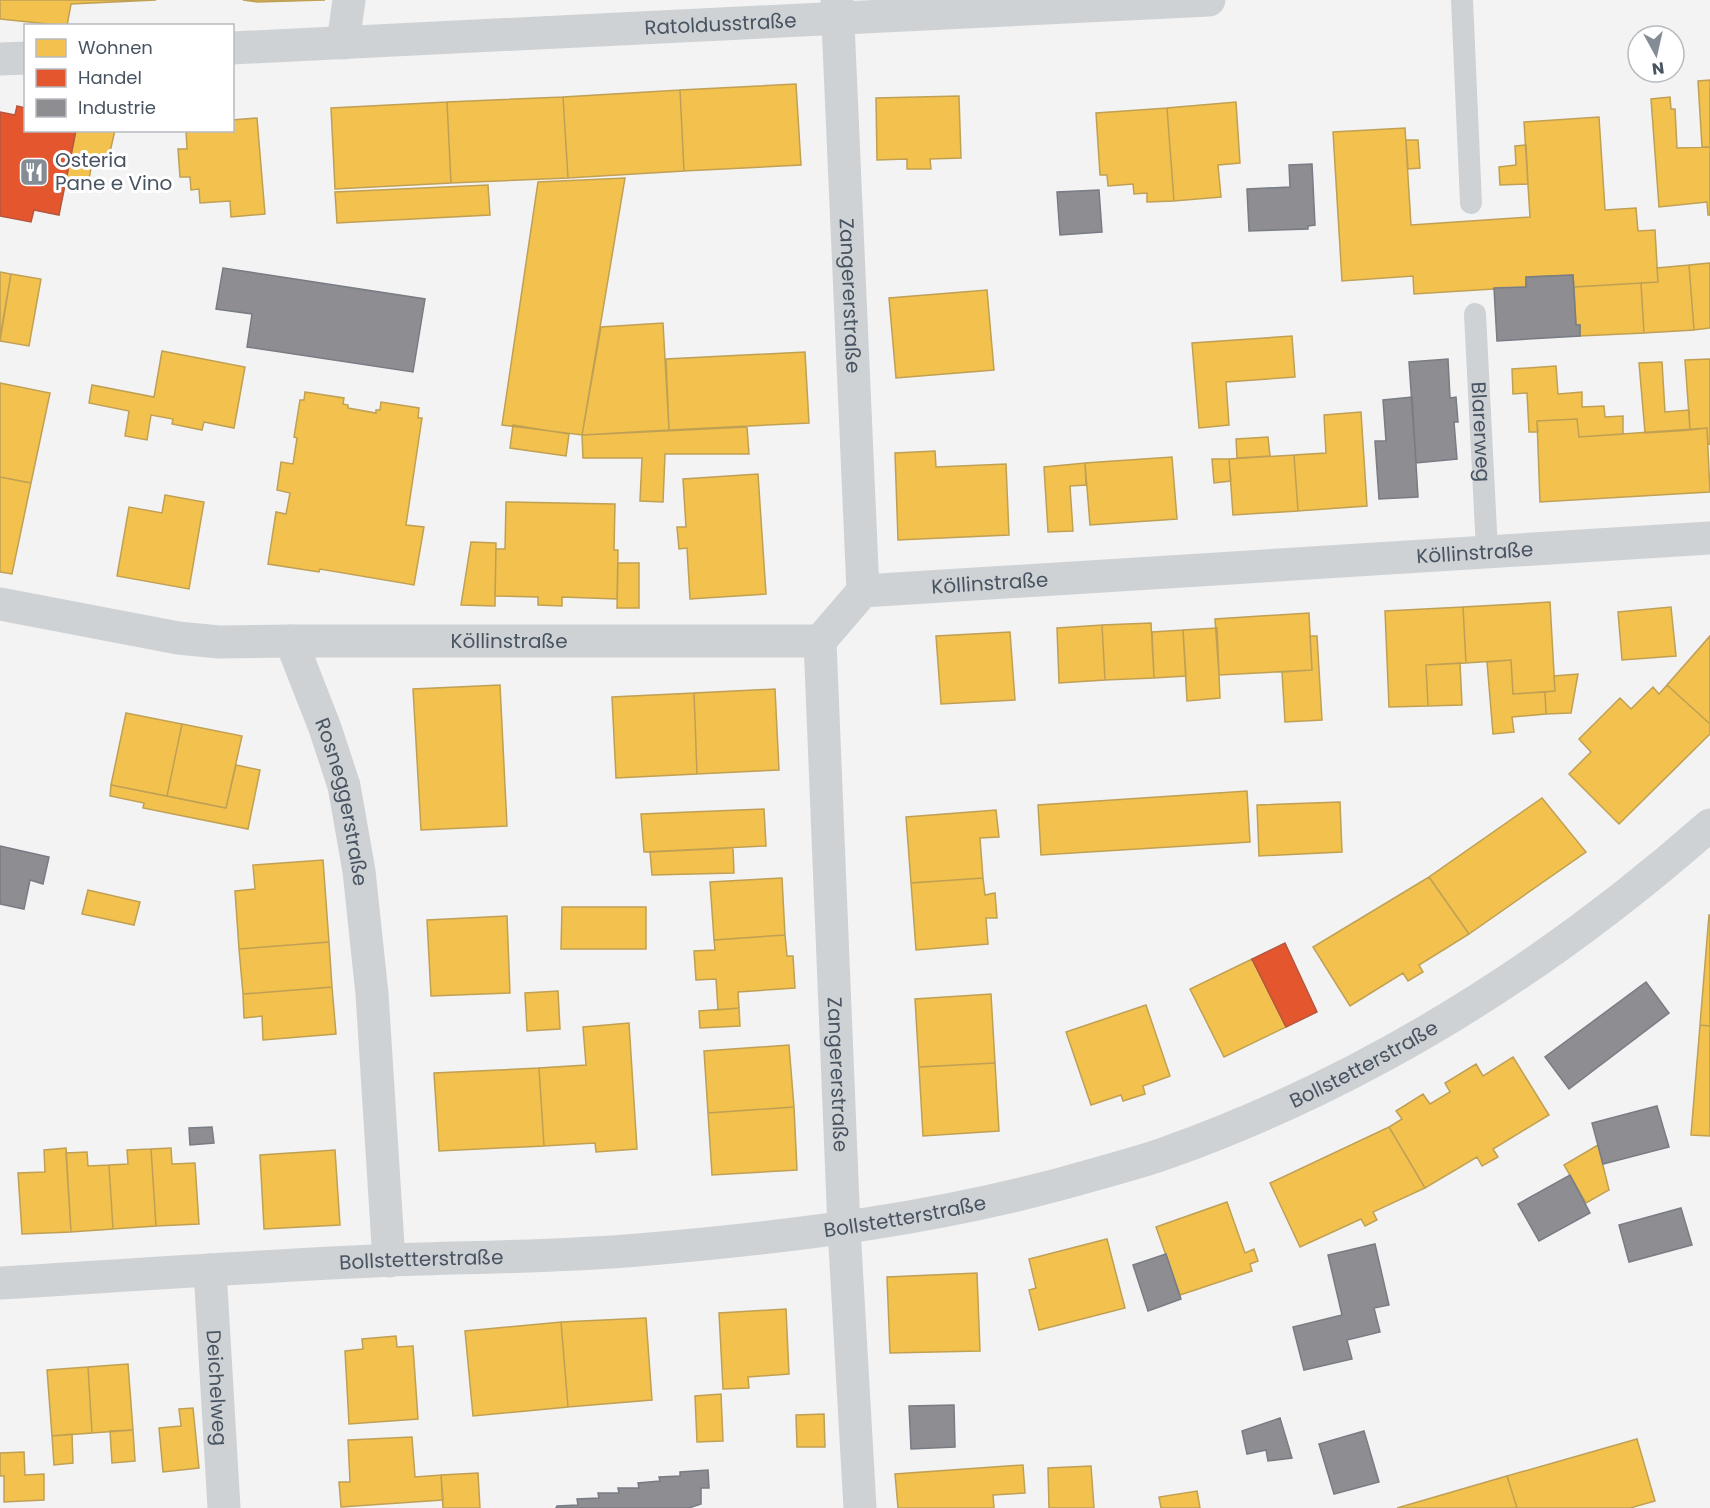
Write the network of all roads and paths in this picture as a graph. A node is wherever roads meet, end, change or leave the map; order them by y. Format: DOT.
graph roads {
  1 [pos="350,0"];
  2 [pos="1209,0"];
  3 [pos="1462,0"];
  4 [pos="837,9"];
  5 [pos="343,43"];
  6 [pos="234,48"];
  7 [pos="24,58"];
  8 [pos="0,59"];
  9 [pos="1471,203"];
  10 [pos="1475,314"];
  11 [pos="1710,538"];
  12 [pos="1487,552"];
  13 [pos="863,591"];
  14 [pos="0,604"];
  15 [pos="291,641"];
  16 [pos="820,641"];
  17 [pos="1710,825"];
  18 [pos="844,1228"];
  19 [pos="389,1260"];
  20 [pos="210,1270"];
  21 [pos="0,1282"];
  22 [pos="224,1508"];
  23 [pos="860,1508"];
  1 -- 5 [label="street"];
  2 -- 4 [label="street, Ratoldusstraße"];
  3 -- 9 [label="lane"];
  4 -- 5 [label="street, Ratoldusstraße"];
  4 -- 13 [label="street, Zangererstraße"];
  5 -- 6 [label="street, Ratoldusstraße"];
  7 -- 8 [label="street"];
  10 -- 12 [label="lane, Blarerweg"];
  11 -- 12 [label="street, Köllinstraße"];
  12 -- 13 [label="street, Köllinstraße"];
  13 -- 16 [label="street"];
  14 -- 15 [label="street"];
  15 -- 16 [label="street, Köllinstraße"];
  15 -- 19 [label="street, Rosneggerstraße"];
  16 -- 18 [label="street, Zangererstraße"];
  17 -- 18 [label="street, Bollstetterstraße"];
  18 -- 19 [label="street, Bollstetterstraße"];
  18 -- 23 [label="street, Zangererstraße"];
  19 -- 20 [label="street, Bollstetterstraße"];
  20 -- 21 [label="street, Bollstetterstraße"];
  20 -- 22 [label="street, Deichelweg"];
}
